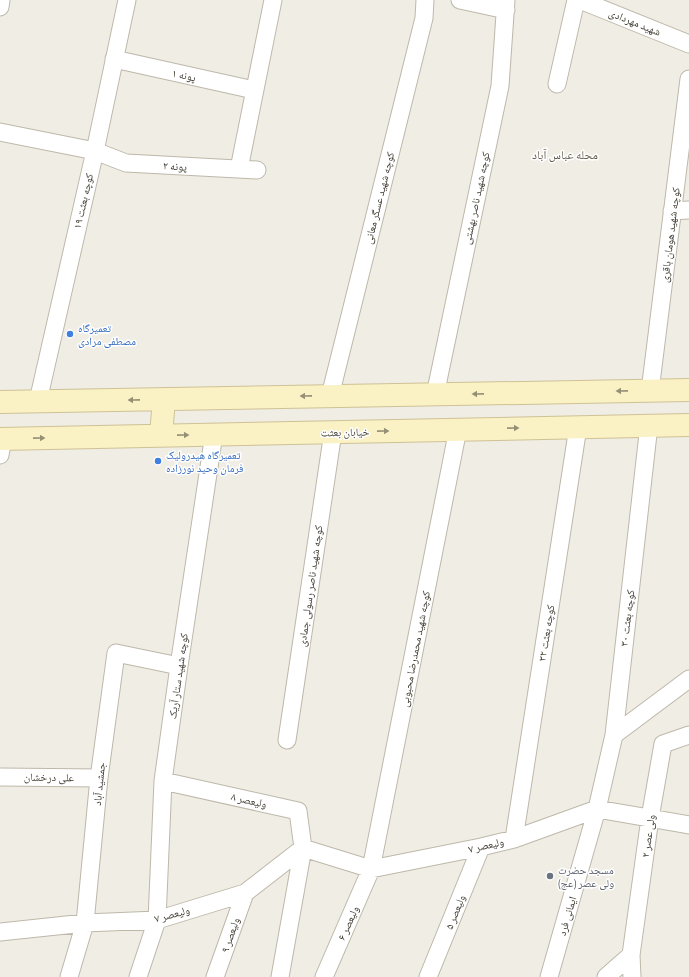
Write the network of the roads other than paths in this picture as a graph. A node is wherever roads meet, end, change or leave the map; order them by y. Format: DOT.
graph roads {
  1 [pos="2,0"];
  2 [pos="127,0"];
  3 [pos="273,0"];
  4 [pos="425,0"];
  5 [pos="460,0"];
  6 [pos="576,0"];
  7 [pos="580,0"];
  8 [pos="506,5"];
  9 [pos="0,7"];
  10 [pos="689,44"];
  11 [pos="114,59"];
  12 [pos="689,79"];
  13 [pos="557,84"];
  14 [pos="254,90"];
  15 [pos="0,132"];
  16 [pos="95,151"];
  17 [pos="239,169"];
  18 [pos="257,170"];
  19 [pos="681,211"];
  20 [pos="689,390"];
  21 [pos="650,391"];
  22 [pos="434,395"];
  23 [pos="330,396"];
  24 [pos="164,399"];
  25 [pos="38,401"];
  26 [pos="0,402"];
  27 [pos="649,425"];
  28 [pos="689,425"];
  29 [pos="578,427"];
  30 [pos="458,429"];
  31 [pos="333,432"];
  32 [pos="214,434"];
  33 [pos="161,435"];
  34 [pos="1,444"];
  35 [pos="179,666"];
  36 [pos="689,679"];
  37 [pos="614,735"];
  38 [pos="689,735"];
  39 [pos="287,740"];
  40 [pos="0,777"];
  41 [pos="99,778"];
  42 [pos="163,781"];
  43 [pos="597,808"];
  44 [pos="650,818"];
  45 [pos="689,825"];
  46 [pos="514,838"];
  47 [pos="481,847"];
  48 [pos="303,848"];
  49 [pos="371,869"];
  50 [pos="245,892"];
  51 [pos="157,920"];
  52 [pos="85,923"];
  53 [pos="0,932"];
  54 [pos="632,955"];
  55 [pos="69,977"];
  56 [pos="138,977"];
  57 [pos="215,977"];
  58 [pos="280,977"];
  59 [pos="324,977"];
  60 [pos="428,977"];
  61 [pos="549,977"];
  62 [pos="606,977"];
  63 [pos="632,977"];
  1 -- 9 [label="street"];
  2 -- 11 [label="street, کوچه بعثت ۱۹"];
  3 -- 14 [label="street"];
  4 -- 23 [label="street, کوچه شهید عسگر معانی"];
  5 -- 8 [label="street"];
  6 -- 13 [label="street"];
  7 -- 10 [label="street, شهید مهردادی"];
  8 -- 22 [label="street, کوچه شهید ناصر بهشتی"];
  11 -- 14 [label="street, پونه ۱"];
  11 -- 16 [label="street, کوچه بعثت ۱۹"];
  12 -- 19 [label="street, کوچه شهید هومان باقری"];
  14 -- 17 [label="street"];
  15 -- 16 [label="street"];
  16 -- 17 [label="street, پونه ۲"];
  16 -- 25 [label="street, کوچه بعثت ۱۹"];
  17 -- 18 [label="street, پونه ۲"];
  19 -- 21 [label="street, کوچه شهید هومان باقری"];
  20 -- 21 [label="main road"];
  21 -- 22 [label="main road, one-way"];
  21 -- 27 [label="main road"];
  22 -- 23 [label="main road"];
  23 -- 24 [label="main road, one-way"];
  24 -- 25 [label="main road, one-way"];
  24 -- 33 [label="main road"];
  25 -- 26 [label="main road"];
  27 -- 28 [label="main road, خیابان بعثت"];
  27 -- 29 [label="main road, خیابان بعثت"];
  27 -- 37 [label="street, کوچه بعثت ۳۰"];
  30 -- 29 [label="main road, خیابان بعثت, one-way"];
  29 -- 46 [label="street, کوچه بعثت ۳۲"];
  31 -- 30 [label="main road, خیابان بعثت, one-way"];
  30 -- 49 [label="street, کوچه شهید محمدرضا محبوبی"];
  31 -- 32 [label="main road, خیابان بعثت"];
  31 -- 39 [label="street, کوچه شهید ناصر رسولی جمادی"];
  33 -- 32 [label="main road, خیابان بعثت, one-way"];
  32 -- 35 [label="street, کوچه شهید ستار آریک"];
  34 -- 33 [label="main road, خیابان بعثت, one-way"];
  35 -- 41 [label="street, جمشید آباد"];
  35 -- 42 [label="street, کوچه شهید ستار آریک"];
  36 -- 37 [label="street"];
  37 -- 43 [label="street, کوچه بعثت ۳۰"];
  38 -- 44 [label="street, ولی عصر ۲"];
  40 -- 41 [label="street, علی درخشان"];
  41 -- 52 [label="street, جمشید آباد"];
  42 -- 48 [label="street, ولیعصر ۸"];
  42 -- 51 [label="street, کوچه شهید ستار آریک"];
  43 -- 44 [label="street"];
  43 -- 46 [label="street, ولیعصر ۷"];
  43 -- 61 [label="street, ایمانی فرد"];
  44 -- 45 [label="street"];
  44 -- 54 [label="street, ولی عصر ۲"];
  46 -- 47 [label="street, ولیعصر ۷"];
  47 -- 49 [label="street, ولیعصر ۷"];
  47 -- 60 [label="street, ولیعصر ۵"];
  48 -- 49 [label="street"];
  48 -- 50 [label="street, ولیعصر ۷"];
  48 -- 58 [label="street"];
  49 -- 59 [label="street, ولیعصر ۶"];
  50 -- 51 [label="street, ولیعصر ۷"];
  50 -- 57 [label="street, ولیعصر ۹"];
  51 -- 52 [label="street, ولیعصر ۷"];
  51 -- 56 [label="street"];
  52 -- 53 [label="street, ولیعصر ۷"];
  52 -- 55 [label="street, جمشید آباد"];
  54 -- 62 [label="street"];
  54 -- 63 [label="street, ولی عصر ۲"];
}
